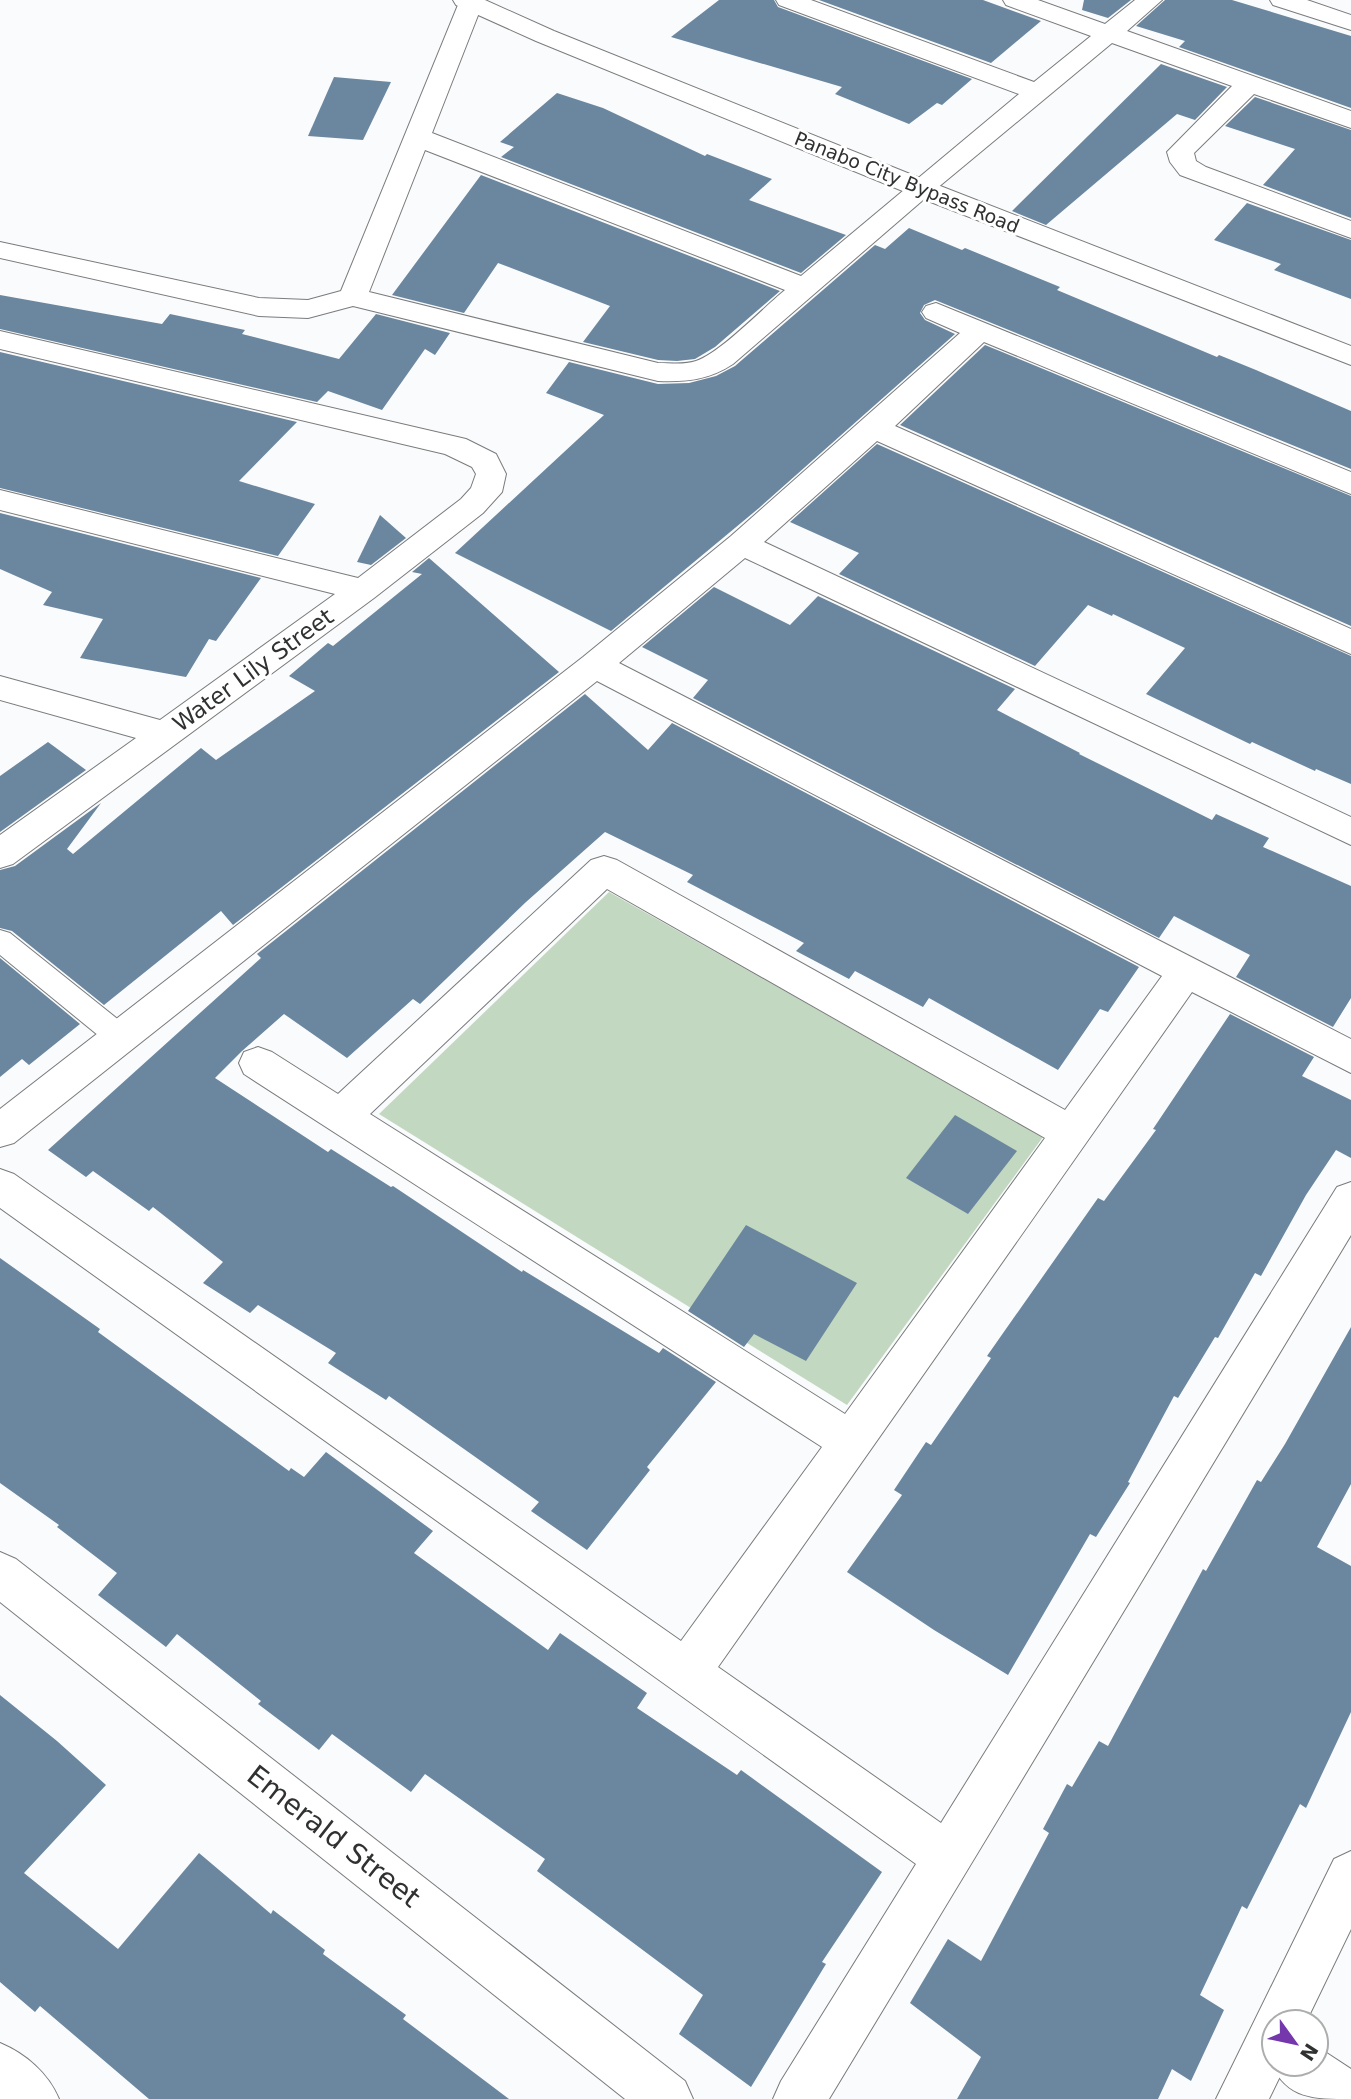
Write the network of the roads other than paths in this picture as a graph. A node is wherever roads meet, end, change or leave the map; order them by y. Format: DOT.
graph roads {
  1 [pos="788,0"];
  2 [pos="1016,0"];
  3 [pos="1150,0"];
  4 [pos="469,1"];
  5 [pos="1287,2"];
  6 [pos="1351,3"];
  7 [pos="1351,23"];
  8 [pos="1108,32"];
  9 [pos="1249,85"];
  10 [pos="1036,92"];
  11 [pos="1351,120"];
  12 [pos="417,137"];
  13 [pos="920,188"];
  14 [pos="1351,230"];
  15 [pos="0,250"];
  16 [pos="805,288"];
  17 [pos="353,297"];
  18 [pos="936,312"];
  19 [pos="979,330"];
  20 [pos="0,340"];
  21 [pos="1351,356"];
  22 [pos="874,428"];
  23 [pos="1351,484"];
  24 [pos="0,500"];
  25 [pos="743,544"];
  26 [pos="363,590"];
  27 [pos="1351,642"];
  28 [pos="595,665"];
  29 [pos="0,688"];
  30 [pos="167,734"];
  31 [pos="1351,832"];
  32 [pos="0,854"];
  33 [pos="0,940"];
  34 [pos="1186,971"];
  35 [pos="120,1037"];
  36 [pos="1351,1057"];
  37 [pos="258,1063"];
  38 [pos="341,1116"];
  39 [pos="0,1131"];
  40 [pos="1071,1133"];
  41 [pos="0,1186"];
  42 [pos="1351,1199"];
  43 [pos="852,1442"];
  44 [pos="0,1574"];
  45 [pos="687,1672"];
  46 [pos="948,1857"];
  47 [pos="1351,1876"];
  48 [pos="1293,2008"];
  49 [pos="0,2069"];
  50 [pos="1260,2071"];
  51 [pos="1323,2078"];
  52 [pos="33,2099"];
  53 [pos="667,2099"];
  54 [pos="799,2099"];
  55 [pos="1242,2099"];
  56 [pos="1350,2099"];
  1 -- 10 [label="street"];
  2 -- 8 [label="street"];
  3 -- 8 [label="street"];
  4 -- 12 [label="street"];
  4 -- 13 [label="street, Panabo City Bypass Road"];
  5 -- 6 [label="street"];
  5 -- 7 [label="street"];
  8 -- 9 [label="street"];
  8 -- 10 [label="street"];
  9 -- 11 [label="street"];
  9 -- 14 [label="street"];
  10 -- 13 [label="street"];
  12 -- 16 [label="street"];
  12 -- 17 [label="street"];
  13 -- 16 [label="street"];
  13 -- 21 [label="street, Panabo City Bypass Road"];
  15 -- 17 [label="street"];
  16 -- 17 [label="street"];
  18 -- 19 [label="street"];
  19 -- 22 [label="street"];
  19 -- 23 [label="street"];
  20 -- 26 [label="street, Water Lily Street"];
  22 -- 25 [label="street"];
  22 -- 27 [label="street"];
  24 -- 26 [label="street"];
  25 -- 28 [label="street"];
  25 -- 31 [label="street"];
  26 -- 30 [label="street, Water Lily Street"];
  28 -- 34 [label="street"];
  28 -- 35 [label="street"];
  29 -- 30 [label="street"];
  30 -- 32 [label="street, Water Lily Street"];
  33 -- 35 [label="lane"];
  34 -- 36 [label="street"];
  34 -- 40 [label="street"];
  35 -- 39 [label="street"];
  37 -- 38 [label="street"];
  38 -- 40 [label="street"];
  38 -- 43 [label="street"];
  40 -- 43 [label="street"];
  41 -- 45 [label="street"];
  42 -- 46 [label="street"];
  43 -- 45 [label="street"];
  44 -- 53 [label="street, Emerald Street"];
  45 -- 46 [label="street"];
  46 -- 54 [label="street"];
  47 -- 48 [label="street"];
  49 -- 52 [label="street"];
  50 -- 55 [label="street"];
  51 -- 56 [label="street"];
}
